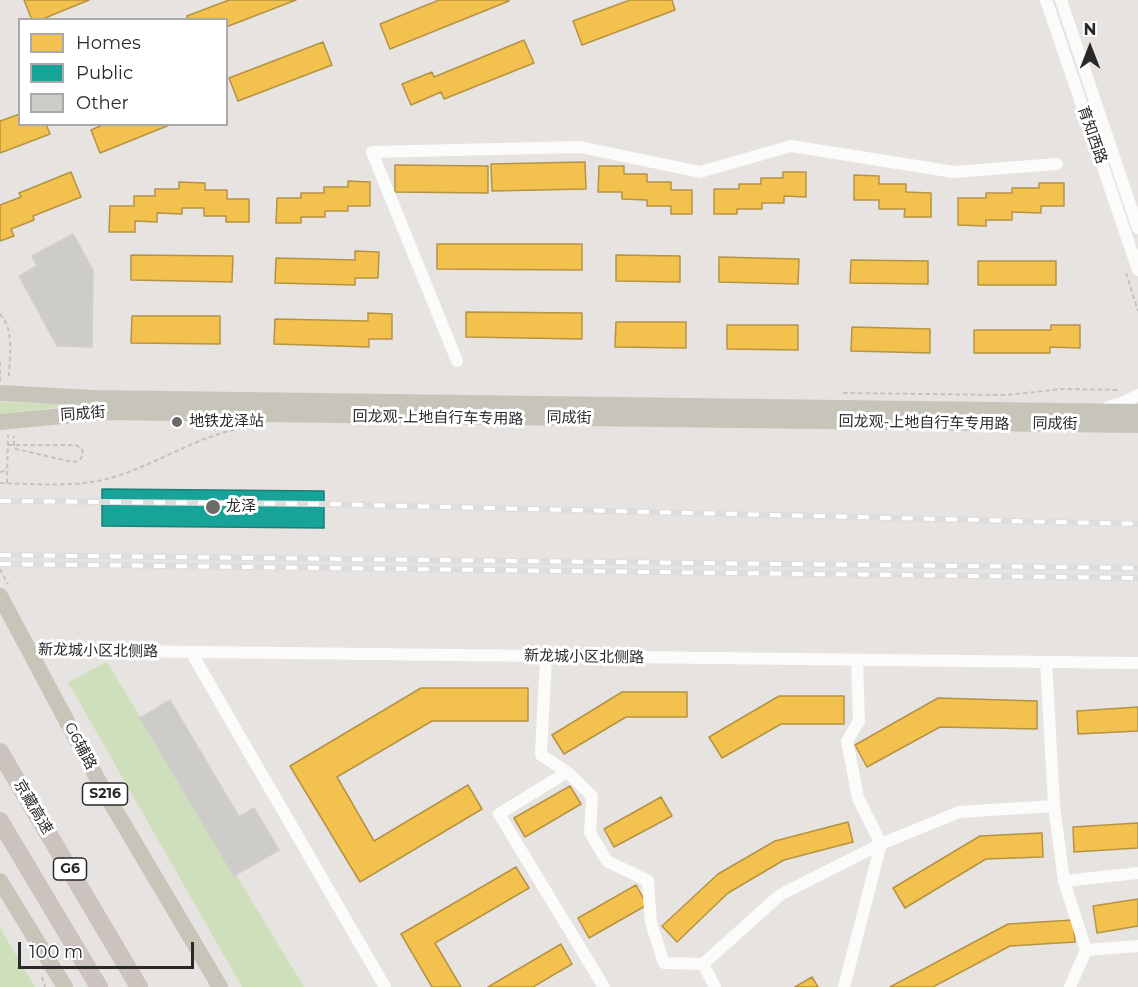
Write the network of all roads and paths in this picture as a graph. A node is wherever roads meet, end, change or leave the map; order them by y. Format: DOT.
graph roads {
  1 [pos="1046,0"];
  2 [pos="1061,0"];
  3 [pos="1057,164"];
  4 [pos="1138,228"];
  5 [pos="1138,270"];
  6 [pos="457,361"];
  7 [pos="0,363"];
  8 [pos="0,382"];
  9 [pos="1123,390"];
  10 [pos="0,393"];
  11 [pos="837,393"];
  12 [pos="1138,395"];
  13 [pos="1064,411"];
  14 [pos="1138,412"];
  15 [pos="0,422"];
  16 [pos="1138,425"];
  17 [pos="245,428"];
  18 [pos="14,432"];
  19 [pos="7,439"];
  20 [pos="8,445"];
  21 [pos="0,472"];
  22 [pos="0,483"];
  23 [pos="0,596"];
  24 [pos="30,650"];
  25 [pos="190,652"];
  26 [pos="546,656"];
  27 [pos="857,660"];
  28 [pos="1046,662"];
  29 [pos="1138,663"];
  30 [pos="0,752"];
  31 [pos="567,772"];
  32 [pos="1054,806"];
  33 [pos="0,821"];
  34 [pos="881,844"];
  35 [pos="1138,873"];
  36 [pos="0,881"];
  37 [pos="1064,881"];
  38 [pos="1138,946"];
  39 [pos="1086,950"];
  40 [pos="703,964"];
  41 [pos="379,985"];
  42 [pos="65,987"];
  43 [pos="99,987"];
  44 [pos="139,987"];
  45 [pos="220,987"];
  46 [pos="604,987"];
  47 [pos="715,987"];
  48 [pos="844,987"];
  49 [pos="1070,987"];
  1 -- 5 [label="street, 育知西路"];
  2 -- 4 [label="street, 育知西路"];
  3 -- 6 [label="street"];
  7 -- 8 [label="path"];
  9 -- 11 [label="path"];
  10 -- 13 [label="main road, 同成街"];
  12 -- 13 [label="street"];
  13 -- 14 [label="main road, 同成街"];
  15 -- 16 [label="main road, 同成街"];
  17 -- 22 [label="path"];
  18 -- 20 [label="path"];
  19 -- 21 [label="path"];
  23 -- 24 [label="main road, G6辅路 / S216"];
  24 -- 25 [label="street, 新龙城小区北侧路"];
  24 -- 45 [label="main road, G6辅路 / S216"];
  25 -- 26 [label="street, 新龙城小区北侧路"];
  25 -- 41 [label="street"];
  26 -- 27 [label="street, 新龙城小区北侧路"];
  26 -- 31 [label="street"];
  27 -- 28 [label="street, 新龙城小区北侧路"];
  27 -- 34 [label="street"];
  28 -- 29 [label="street, 新龙城小区北侧路"];
  28 -- 32 [label="street"];
  30 -- 44 [label="highway, 京藏高速 / G6"];
  31 -- 40 [label="street"];
  31 -- 46 [label="street"];
  32 -- 34 [label="street"];
  32 -- 37 [label="street"];
  33 -- 43 [label="highway, G6"];
  34 -- 40 [label="street"];
  34 -- 48 [label="street"];
  35 -- 37 [label="street"];
  36 -- 42 [label="main road"];
  37 -- 39 [label="street"];
  38 -- 39 [label="street"];
  39 -- 49 [label="street"];
  40 -- 47 [label="street"];
}
